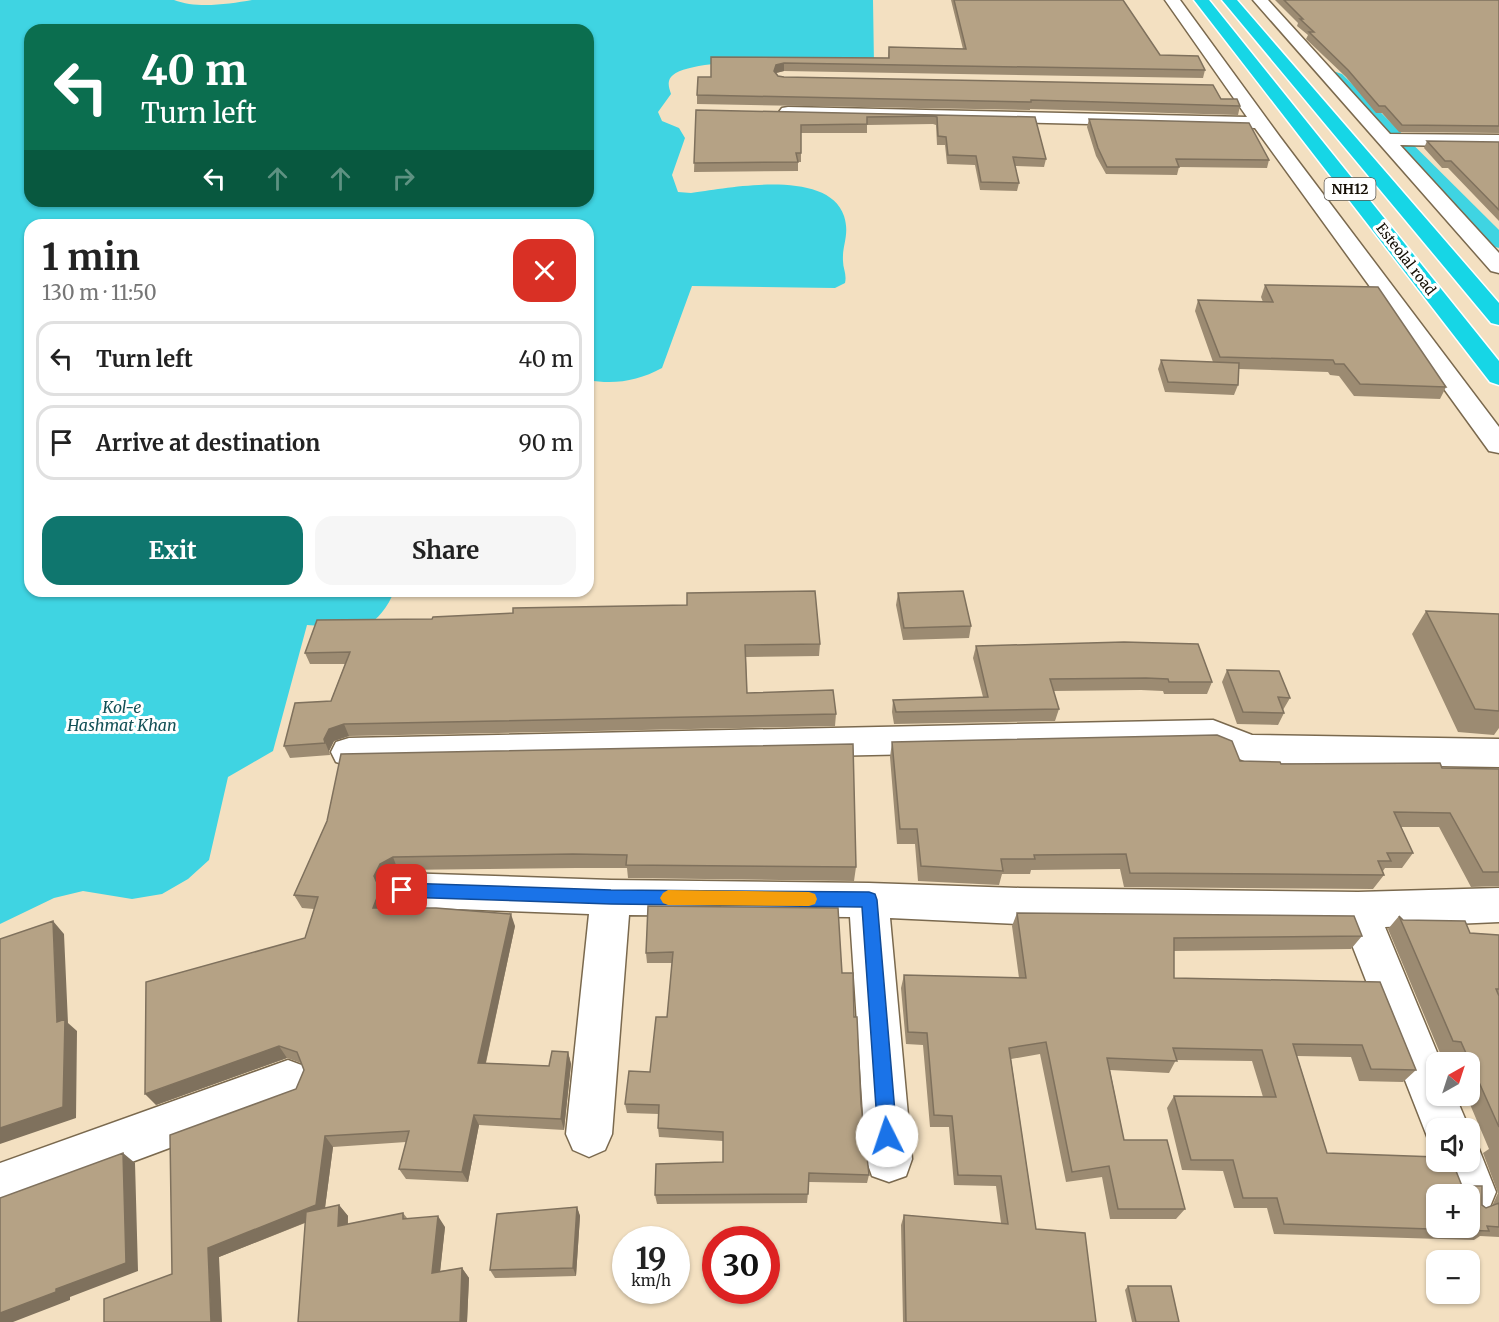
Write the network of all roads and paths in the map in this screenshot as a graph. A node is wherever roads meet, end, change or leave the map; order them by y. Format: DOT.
graph roads {
  1 [pos="1172,0"];
  2 [pos="1201,0"];
  3 [pos="1229,0"];
  4 [pos="1260,0"];
  5 [pos="1210,85"];
  6 [pos="1233,86"];
  7 [pos="776,112"];
  8 [pos="1260,123"];
  9 [pos="1394,139"];
  10 [pos="1499,141"];
  11 [pos="1499,266"];
  12 [pos="1499,318"];
  13 [pos="1499,377"];
  14 [pos="1499,445"];
  15 [pos="349,752"];
  16 [pos="1499,753"];
  17 [pos="402,890"];
  18 [pos="611,897"];
  19 [pos="869,900"];
  20 [pos="1499,905"];
  21 [pos="1358,910"];
  22 [pos="288,1082"];
  23 [pos="1442,1118"];
  24 [pos="589,1134"];
  25 [pos="889,1159"];
  26 [pos="0,1187"];
  1 -- 6 [label="street"];
  2 -- 13 [label="highway, Esteolal road / NH12"];
  3 -- 12 [label="highway, Esteolal road / NH12"];
  4 -- 9 [label="street"];
  5 -- 6 [label="street"];
  6 -- 8 [label="street"];
  7 -- 8 [label="street"];
  8 -- 14 [label="street"];
  9 -- 10 [label="street"];
  9 -- 11 [label="street"];
  15 -- 16 [label="street"];
  17 -- 18 [label="street"];
  18 -- 19 [label="street"];
  18 -- 24 [label="street"];
  19 -- 21 [label="street"];
  19 -- 25 [label="street"];
  20 -- 21 [label="street"];
  21 -- 23 [label="street"];
  22 -- 26 [label="street"];
}
